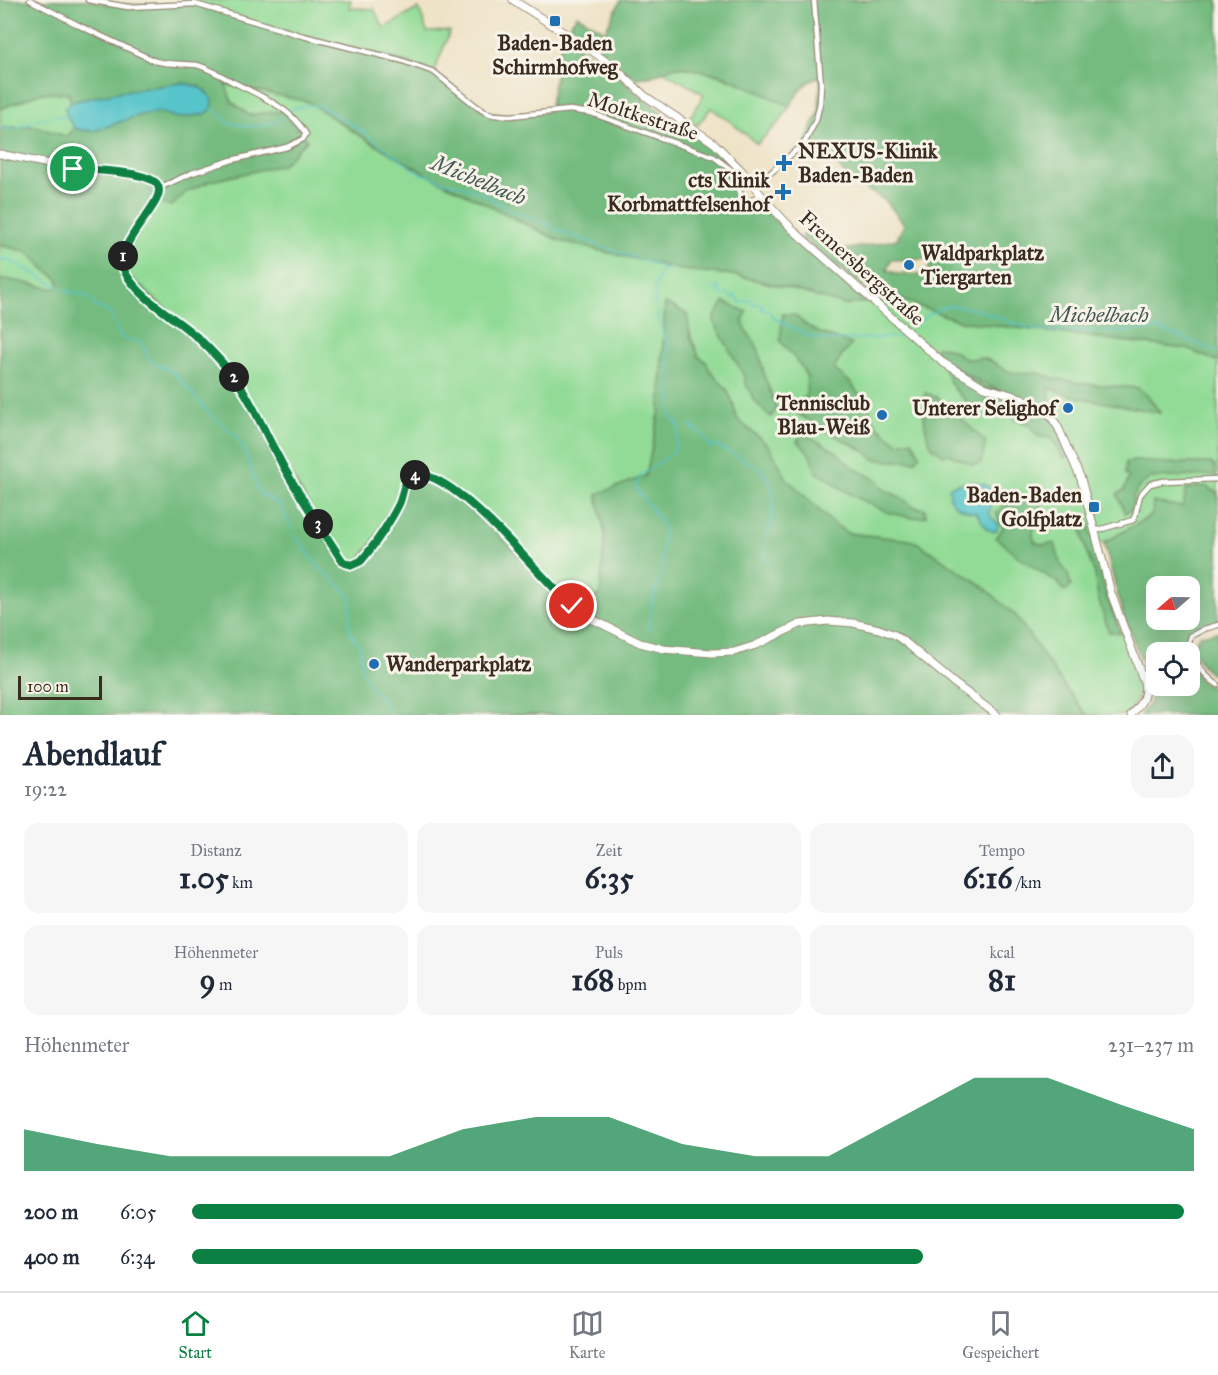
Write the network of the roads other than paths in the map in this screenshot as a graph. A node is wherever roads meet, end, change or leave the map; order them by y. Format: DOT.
graph roads {
  1 [pos="30,0"];
  2 [pos="88,0"];
  3 [pos="202,0"];
  4 [pos="513,0"];
  5 [pos="814,0"];
  6 [pos="206,6"];
  7 [pos="0,154"];
  8 [pos="740,172"];
  9 [pos="755,187"];
  10 [pos="159,188"];
  11 [pos="761,194"];
  12 [pos="1218,479"];
  13 [pos="1095,531"];
  14 [pos="1218,626"];
  15 [pos="1218,685"];
  16 [pos="998,715"];
  17 [pos="1131,715"];
  1 -- 10 [label="street"];
  2 -- 6 [label="street, Moltkestraße"];
  3 -- 6 [label="street"];
  4 -- 8 [label="street, Fremersbergstraße"];
  5 -- 9 [label="street"];
  6 -- 8 [label="street, Moltkestraße"];
  7 -- 10 [label="street"];
  8 -- 9 [label="street, Fremersbergstraße"];
  8 -- 11 [label="street"];
  9 -- 11 [label="street, Fremersbergstraße"];
  10 -- 16 [label="street"];
  11 -- 13 [label="street, Fremersbergstraße"];
  12 -- 13 [label="street"];
  13 -- 17 [label="street, Fremersbergstraße"];
  14 -- 15 [label="street"];
}
